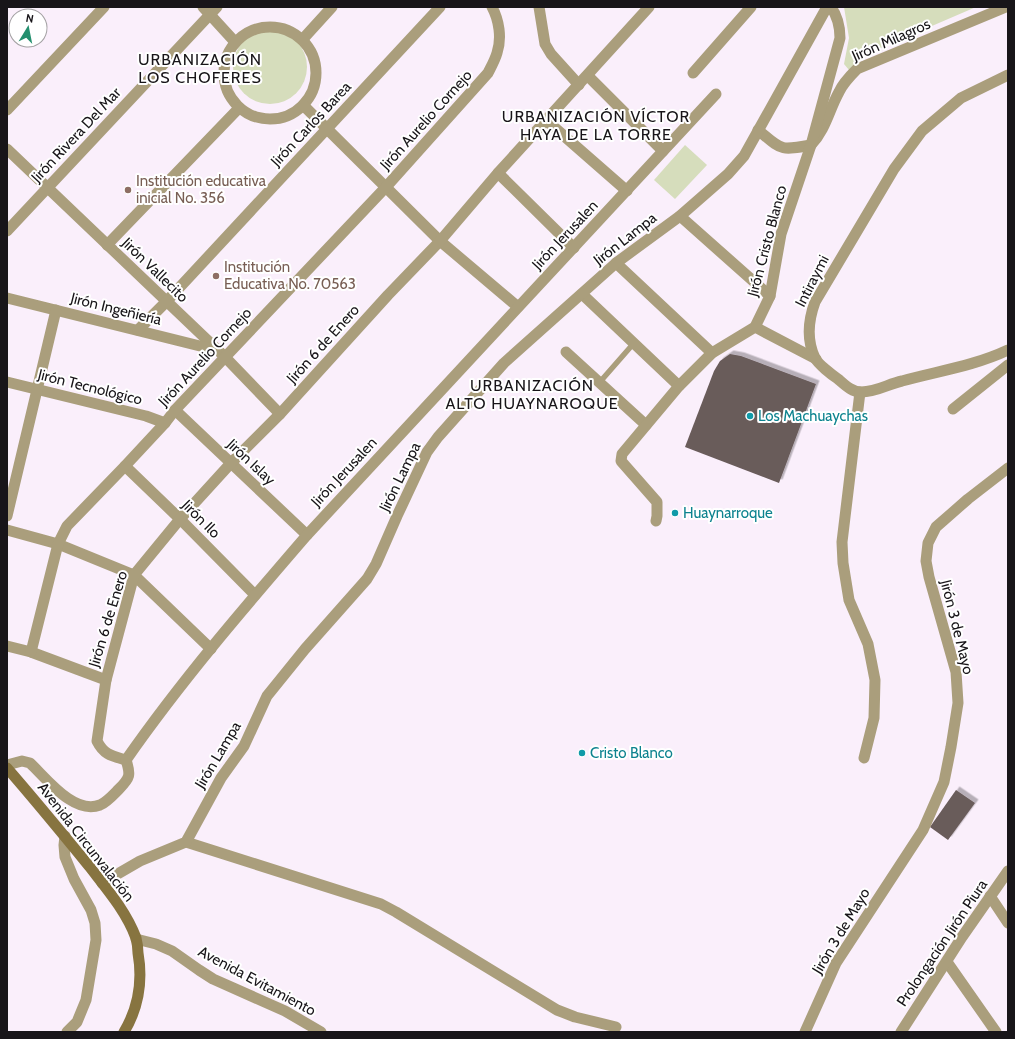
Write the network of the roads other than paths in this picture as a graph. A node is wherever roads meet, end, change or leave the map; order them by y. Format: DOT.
graph roads {
  1 [pos="104,7"];
  2 [pos="332,7"];
  3 [pos="440,7"];
  4 [pos="492,7"];
  5 [pos="539,7"];
  6 [pos="649,7"];
  7 [pos="751,7"];
  8 [pos="827,7"];
  9 [pos="831,7"];
  10 [pos="1006,7"];
  11 [pos="210,9"];
  12 [pos="302,40"];
  13 [pos="234,42"];
  14 [pos="693,73"];
  15 [pos="1008,75"];
  16 [pos="588,76"];
  17 [pos="579,85"];
  18 [pos="716,94"];
  19 [pos="303,105"];
  20 [pos="239,108"];
  21 [pos="7,110"];
  22 [pos="546,121"];
  23 [pos="327,129"];
  24 [pos="758,130"];
  25 [pos="811,145"];
  26 [pos="7,149"];
  27 [pos="663,151"];
  28 [pos="498,173"];
  29 [pos="48,187"];
  30 [pos="386,187"];
  31 [pos="627,191"];
  32 [pos="680,216"];
  33 [pos="7,231"];
  34 [pos="440,241"];
  35 [pos="107,245"];
  36 [pos="574,248"];
  37 [pos="616,263"];
  38 [pos="582,294"];
  39 [pos="770,296"];
  40 [pos="7,298"];
  41 [pos="166,302"];
  42 [pos="518,307"];
  43 [pos="56,310"];
  44 [pos="755,327"];
  45 [pos="138,330"];
  46 [pos="634,343"];
  47 [pos="1008,350"];
  48 [pos="566,352"];
  49 [pos="712,353"];
  50 [pos="221,354"];
  51 [pos="816,360"];
  52 [pos="1008,365"];
  53 [pos="7,382"];
  54 [pos="599,383"];
  55 [pos="679,386"];
  56 [pos="37,389"];
  57 [pos="860,392"];
  58 [pos="953,409"];
  59 [pos="175,410"];
  60 [pos="280,414"];
  61 [pos="165,423"];
  62 [pos="646,425"];
  63 [pos="230,462"];
  64 [pos="125,466"];
  65 [pos="1008,468"];
  66 [pos="7,516"];
  67 [pos="180,518"];
  68 [pos="656,520"];
  69 [pos="7,530"];
  70 [pos="307,535"];
  71 [pos="58,544"];
  72 [pos="134,575"];
  73 [pos="256,595"];
  74 [pos="7,646"];
  75 [pos="211,649"];
  76 [pos="31,652"];
  77 [pos="106,680"];
  78 [pos="864,758"];
  79 [pos="126,760"];
  80 [pos="7,766"];
  81 [pos="65,836"];
  82 [pos="186,842"];
  83 [pos="1008,871"];
  84 [pos="102,883"];
  85 [pos="990,896"];
  86 [pos="1008,922"];
  87 [pos="136,939"];
  88 [pos="947,962"];
  89 [pos="616,1027"];
  90 [pos="67,1032"];
  91 [pos="124,1032"];
  92 [pos="321,1032"];
  93 [pos="805,1032"];
  94 [pos="901,1032"];
  95 [pos="996,1032"];
  1 -- 21 [label="street"];
  2 -- 12 [label="street"];
  3 -- 23 [label="street, Jirón Carlos Barea"];
  4 -- 30 [label="street, Jirón Aurelio Cornejo"];
  5 -- 17 [label="street"];
  6 -- 16 [label="street, Jirón 6 de Enero"];
  7 -- 14 [label="street"];
  8 -- 24 [label="street, Jirón Lampa"];
  9 -- 25 [label="street, Jirón Cristo Blanco"];
  10 -- 25 [label="street, Jirón Milagros"];
  11 -- 13 [label="street"];
  11 -- 29 [label="street, Jirón Rivera Del Mar"];
  12 -- 13 [label="street"];
  12 -- 19 [label="street"];
  13 -- 20 [label="street"];
  15 -- 51 [label="street, Intiraymi"];
  16 -- 17 [label="street, Jirón 6 de Enero"];
  16 -- 27 [label="street"];
  17 -- 22 [label="street, Jirón 6 de Enero"];
  18 -- 27 [label="street, Jirón Jerusalen"];
  19 -- 20 [label="street"];
  19 -- 23 [label="street"];
  20 -- 35 [label="street"];
  22 -- 28 [label="street, Jirón 6 de Enero"];
  22 -- 31 [label="street"];
  23 -- 30 [label="street"];
  23 -- 41 [label="street, Jirón Carlos Barea"];
  24 -- 25 [label="street"];
  24 -- 32 [label="street, Jirón Lampa"];
  25 -- 39 [label="street, Jirón Cristo Blanco"];
  26 -- 29 [label="street, Jirón Vallecito"];
  27 -- 31 [label="street, Jirón Jerusalen"];
  28 -- 34 [label="street, Jirón 6 de Enero"];
  28 -- 36 [label="street"];
  29 -- 33 [label="street, Jirón Rivera Del Mar"];
  29 -- 35 [label="street, Jirón Vallecito"];
  30 -- 34 [label="street"];
  30 -- 50 [label="street, Jirón Aurelio Cornejo"];
  31 -- 36 [label="street, Jirón Jerusalen"];
  32 -- 37 [label="street, Jirón Lampa"];
  32 -- 39 [label="street"];
  34 -- 42 [label="street"];
  34 -- 60 [label="street, Jirón 6 de Enero"];
  35 -- 41 [label="street, Jirón Vallecito"];
  36 -- 42 [label="street, Jirón Jerusalen"];
  37 -- 38 [label="street, Jirón Lampa"];
  37 -- 49 [label="street"];
  38 -- 46 [label="street"];
  38 -- 82 [label="street, Jirón Lampa"];
  39 -- 44 [label="street, Jirón Cristo Blanco"];
  40 -- 43 [label="street, Jirón Ingeñiería"];
  41 -- 45 [label="street, Jirón Carlos Barea"];
  41 -- 50 [label="street, Jirón Vallecito"];
  42 -- 70 [label="street, Jirón Jerusalen"];
  43 -- 45 [label="street, Jirón Ingeñiería"];
  43 -- 56 [label="street"];
  44 -- 49 [label="street"];
  44 -- 51 [label="street"];
  45 -- 50 [label="street, Jirón Ingeñiería"];
  46 -- 54 [label="lane"];
  46 -- 55 [label="street"];
  47 -- 57 [label="street"];
  48 -- 54 [label="street"];
  49 -- 55 [label="street"];
  50 -- 59 [label="street, Jirón Aurelio Cornejo"];
  50 -- 60 [label="street, Jirón Vallecito"];
  51 -- 57 [label="street"];
  52 -- 58 [label="street"];
  53 -- 56 [label="street, Jirón Tecnológico"];
  54 -- 62 [label="street"];
  55 -- 62 [label="street"];
  56 -- 61 [label="street, Jirón Tecnológico"];
  56 -- 66 [label="street"];
  57 -- 78 [label="street"];
  59 -- 61 [label="street, Jirón Aurelio Cornejo"];
  59 -- 63 [label="street, Jirón Islay"];
  60 -- 63 [label="street, Jirón 6 de Enero"];
  61 -- 64 [label="street, Jirón Aurelio Cornejo"];
  62 -- 68 [label="street"];
  63 -- 67 [label="street, Jirón 6 de Enero"];
  63 -- 70 [label="street, Jirón Islay"];
  64 -- 67 [label="street, Jirón Ilo"];
  64 -- 71 [label="street, Jirón Aurelio Cornejo"];
  65 -- 93 [label="street, Jirón 3 de Mayo"];
  67 -- 72 [label="street, Jirón 6 de Enero"];
  67 -- 73 [label="street, Jirón Ilo"];
  69 -- 71 [label="street"];
  70 -- 73 [label="street, Jirón Jerusalen"];
  71 -- 72 [label="street"];
  71 -- 76 [label="street, Jirón Aurelio Cornejo"];
  72 -- 75 [label="street"];
  72 -- 77 [label="street, Jirón 6 de Enero"];
  73 -- 75 [label="street, Jirón Jerusalen"];
  74 -- 76 [label="street"];
  75 -- 79 [label="street, Jirón Jerusalen"];
  76 -- 77 [label="street"];
  77 -- 79 [label="street, Jirón 6 de Enero"];
  79 -- 80 [label="street"];
  80 -- 81 [label="main road, Avenida Circunvalación"];
  81 -- 84 [label="main road, Avenida Circunvalación"];
  81 -- 90 [label="street"];
  82 -- 84 [label="street"];
  82 -- 89 [label="street"];
  83 -- 85 [label="street, Prolongación Jirón Piura"];
  84 -- 87 [label="main road, Avenida Circunvalación"];
  85 -- 86 [label="street"];
  85 -- 88 [label="street, Prolongación Jirón Piura"];
  87 -- 91 [label="main road, Avenida Circunvalación"];
  87 -- 92 [label="street, Avenida Evitamiento"];
  88 -- 94 [label="street, Prolongación Jirón Piura"];
  88 -- 95 [label="street"];
}
